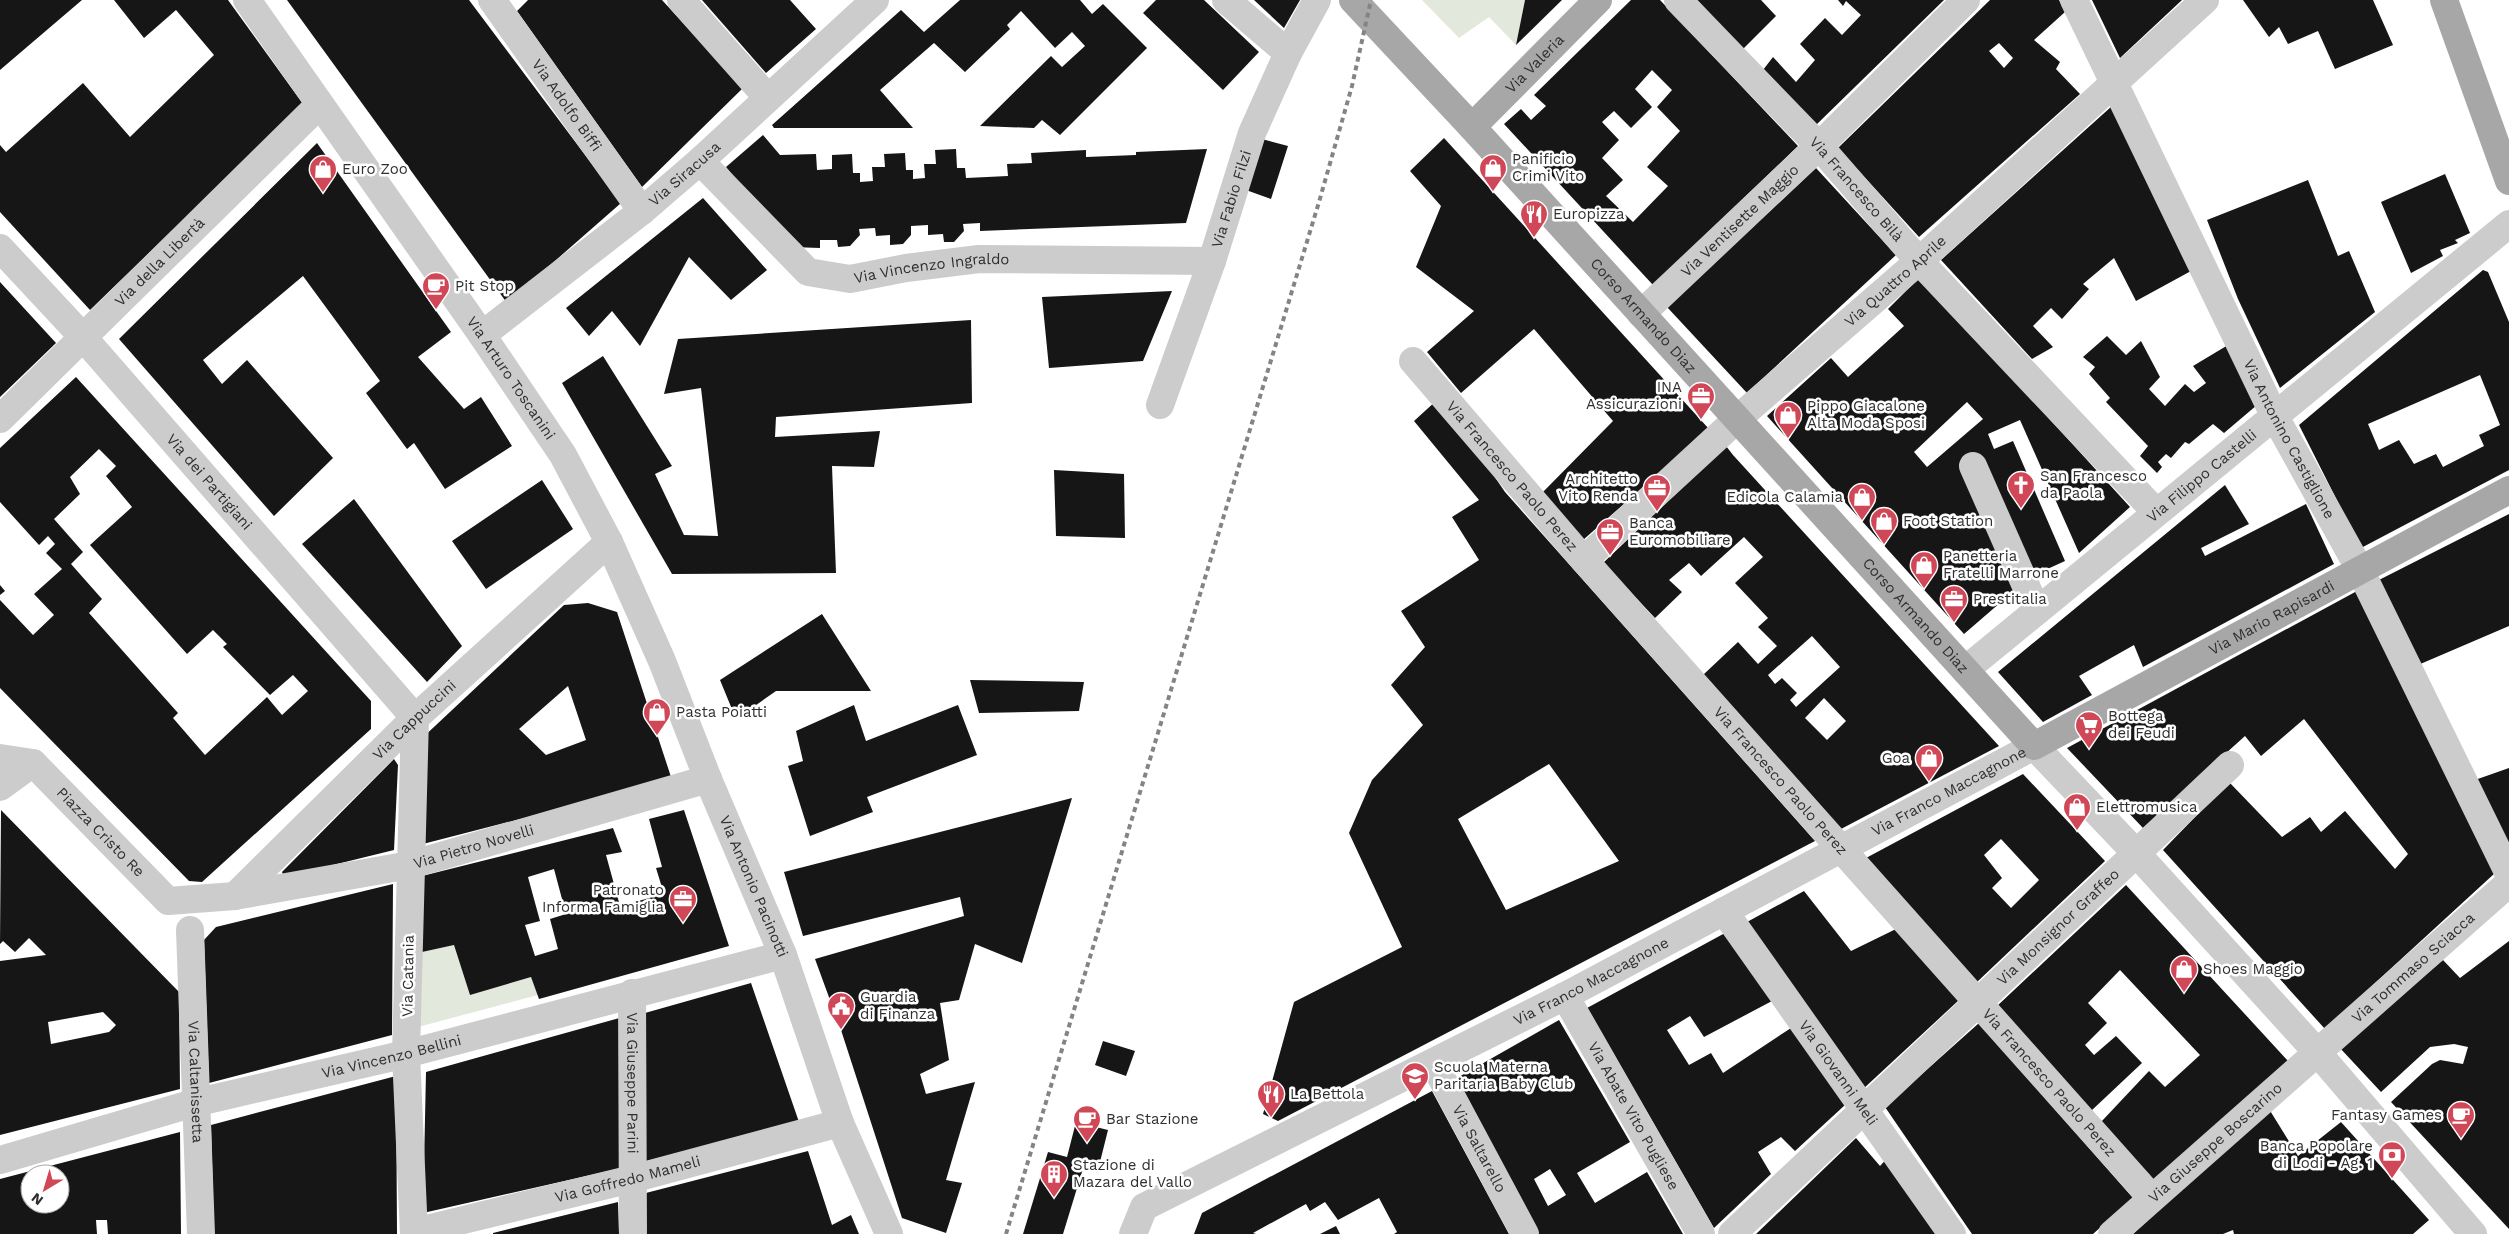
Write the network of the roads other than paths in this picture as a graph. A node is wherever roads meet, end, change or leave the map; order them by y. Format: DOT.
graph roads {
  1 [pos="247,0"];
  2 [pos="492,0"];
  3 [pos="681,0"];
  4 [pos="875,0"];
  5 [pos="1226,0"];
  6 [pos="1317,0"];
  7 [pos="1353,0"];
  8 [pos="1598,0"];
  9 [pos="1678,0"];
  10 [pos="1966,0"];
  11 [pos="2074,0"];
  12 [pos="2205,0"];
  13 [pos="2444,0"];
  14 [pos="1288,53"];
  15 [pos="2114,83"];
  16 [pos="766,98"];
  17 [pos="319,105"];
  18 [pos="1472,127"];
  19 [pos="1819,146"];
  20 [pos="700,161"];
  21 [pos="2509,181"];
  22 [pos="642,211"];
  23 [pos="2509,224"];
  24 [pos="0,248"];
  25 [pos="1212,261"];
  26 [pos="1919,261"];
  27 [pos="1641,314"];
  28 [pos="482,335"];
  29 [pos="82,336"];
  30 [pos="1413,361"];
  31 [pos="1160,405"];
  32 [pos="2274,415"];
  33 [pos="0,419"];
  34 [pos="1736,420"];
  35 [pos="1973,466"];
  36 [pos="2509,490"];
  37 [pos="2156,512"];
  38 [pos="609,542"];
  39 [pos="1584,560"];
  40 [pos="2360,570"];
  41 [pos="2037,611"];
  42 [pos="1965,670"];
  43 [pos="415,718"];
  44 [pos="2034,746"];
  45 [pos="0,758"];
  46 [pos="33,763"];
  47 [pos="2230,765"];
  48 [pos="708,779"];
  49 [pos="0,787"];
  50 [pos="1841,850"];
  51 [pos="2137,854"];
  52 [pos="410,865"];
  53 [pos="2509,874"];
  54 [pos="2509,883"];
  55 [pos="229,897"];
  56 [pos="168,902"];
  57 [pos="1724,910"];
  58 [pos="190,930"];
  59 [pos="784,955"];
  60 [pos="632,993"];
  61 [pos="1566,996"];
  62 [pos="1980,1002"];
  63 [pos="2317,1052"];
  64 [pos="406,1054"];
  65 [pos="1434,1064"];
  66 [pos="194,1103"];
  67 [pos="1864,1111"];
  68 [pos="840,1123"];
  69 [pos="0,1160"];
  70 [pos="632,1179"];
  71 [pos="2151,1197"];
  72 [pos="414,1233"];
  73 [pos="201,1234"];
  74 [pos="633,1234"];
  75 [pos="889,1234"];
  76 [pos="1133,1234"];
  77 [pos="1525,1234"];
  78 [pos="1701,1234"];
  79 [pos="1732,1234"];
  80 [pos="1952,1234"];
  81 [pos="2112,1234"];
  82 [pos="2473,1234"];
  1 -- 17 [label="street, Via Arturo Toscanini"];
  2 -- 22 [label="street, Via Adolfo Biffi"];
  3 -- 16 [label="street"];
  4 -- 16 [label="street, Via Siracusa"];
  5 -- 14 [label="street"];
  6 -- 14 [label="street, Via Fabio Filzi"];
  7 -- 18 [label="main road, Corso Armando Diaz"];
  8 -- 18 [label="main road, Via Valeria"];
  9 -- 19 [label="street, Via Francesco Bilà"];
  10 -- 19 [label="street, Via Ventisette Maggio"];
  11 -- 15 [label="street, Via Antonino Castiglione"];
  12 -- 15 [label="street, Via Quattro Aprile"];
  13 -- 21 [label="main road"];
  14 -- 25 [label="street, Via Fabio Filzi"];
  15 -- 26 [label="street, Via Quattro Aprile"];
  15 -- 32 [label="street, Via Antonino Castiglione"];
  16 -- 20 [label="street, Via Siracusa"];
  17 -- 28 [label="street, Via Arturo Toscanini"];
  17 -- 29 [label="street, Via della Libertà"];
  18 -- 27 [label="main road, Corso Armando Diaz"];
  19 -- 26 [label="street, Via Francesco Bilà"];
  19 -- 27 [label="street, Via Ventisette Maggio"];
  20 -- 22 [label="street, Via Siracusa"];
  20 -- 25 [label="street, Via Vincenzo Ingraldo"];
  22 -- 28 [label="street, Via Siracusa"];
  23 -- 32 [label="street, Via Filippo Castelli"];
  24 -- 29 [label="street, Via dei Partigiani"];
  25 -- 31 [label="street, Via Fabio Filzi"];
  26 -- 34 [label="street, Via Quattro Aprile"];
  26 -- 37 [label="street, Via Francesco Bilà"];
  27 -- 34 [label="main road, Corso Armando Diaz"];
  28 -- 38 [label="street, Via Arturo Toscanini"];
  29 -- 33 [label="street, Via della Libertà"];
  29 -- 43 [label="street, Via dei Partigiani"];
  30 -- 39 [label="street, Via Francesco Paolo Perez"];
  32 -- 37 [label="street, Via Filippo Castelli"];
  32 -- 40 [label="street, Via Antonino Castiglione"];
  34 -- 39 [label="street, Via Quattro Aprile"];
  34 -- 42 [label="main road, Corso Armando Diaz"];
  35 -- 41 [label="street"];
  36 -- 40 [label="main road, Via Mario Rapisardi"];
  37 -- 41 [label="street, Via Filippo Castelli"];
  38 -- 43 [label="street, Via Cappuccini"];
  38 -- 48 [label="street, Via Antonio Pacinotti"];
  39 -- 50 [label="street, Via Francesco Paolo Perez"];
  40 -- 44 [label="main road, Via Mario Rapisardi"];
  40 -- 53 [label="street, Via Antonino Castiglione"];
  41 -- 42 [label="street, Via Filippo Castelli"];
  42 -- 44 [label="main road, Corso Armando Diaz"];
  43 -- 52 [label="street, Via Catania"];
  43 -- 55 [label="street, Via Cappuccini"];
  44 -- 50 [label="street, Via Franco Maccagnone"];
  44 -- 51 [label="street, Corso Armando Diaz"];
  45 -- 46 [label="street"];
  46 -- 49 [label="street"];
  46 -- 56 [label="street, Piazza Cristo Re"];
  47 -- 51 [label="street, Via Monsignor Graffeo"];
  48 -- 52 [label="street, Via Pietro Novelli"];
  48 -- 59 [label="street, Via Antonio Pacinotti"];
  50 -- 57 [label="street, Via Franco Maccagnone"];
  50 -- 62 [label="street, Via Francesco Paolo Perez"];
  51 -- 62 [label="street, Via Monsignor Graffeo"];
  51 -- 63 [label="street, Corso Armando Diaz"];
  52 -- 55 [label="street, Via Pietro Novelli"];
  52 -- 64 [label="street, Via Catania"];
  54 -- 63 [label="street, Via Tommaso Sciacca"];
  55 -- 56 [label="street"];
  55 -- 58 [label="street"];
  56 -- 58 [label="street, Piazza Cristo Re"];
  57 -- 61 [label="street, Via Franco Maccagnone"];
  57 -- 67 [label="street, Via Giovanni Meli"];
  58 -- 66 [label="street, Via Caltanissetta"];
  59 -- 60 [label="street, Via Vincenzo Bellini"];
  59 -- 68 [label="street, Via Antonio Pacinotti"];
  60 -- 64 [label="street, Via Vincenzo Bellini"];
  60 -- 70 [label="street, Via Giuseppe Parini"];
  61 -- 65 [label="street, Via Franco Maccagnone"];
  61 -- 78 [label="street, Via Abate Vito Pugliese"];
  62 -- 67 [label="street, Via Monsignor Graffeo"];
  62 -- 71 [label="street, Via Francesco Paolo Perez"];
  63 -- 71 [label="street, Via Giuseppe Boscarino"];
  63 -- 82 [label="street, Corso Armando Diaz"];
  64 -- 66 [label="street, Via Vincenzo Bellini"];
  64 -- 72 [label="street, Via Catania"];
  65 -- 76 [label="street, Via Franco Maccagnone"];
  65 -- 77 [label="street, Via Saltarello"];
  66 -- 69 [label="street, Via Vincenzo Bellini"];
  66 -- 73 [label="street, Via Caltanissetta"];
  67 -- 79 [label="street, Via Monsignor Graffeo"];
  67 -- 80 [label="street, Via Giovanni Meli"];
  68 -- 70 [label="street, Via Goffredo Mameli"];
  68 -- 75 [label="street, Via Antonio Pacinotti"];
  70 -- 72 [label="street, Via Goffredo Mameli"];
  70 -- 74 [label="street, Via Giuseppe Parini"];
  71 -- 81 [label="street, Via Giuseppe Boscarino"];
}
